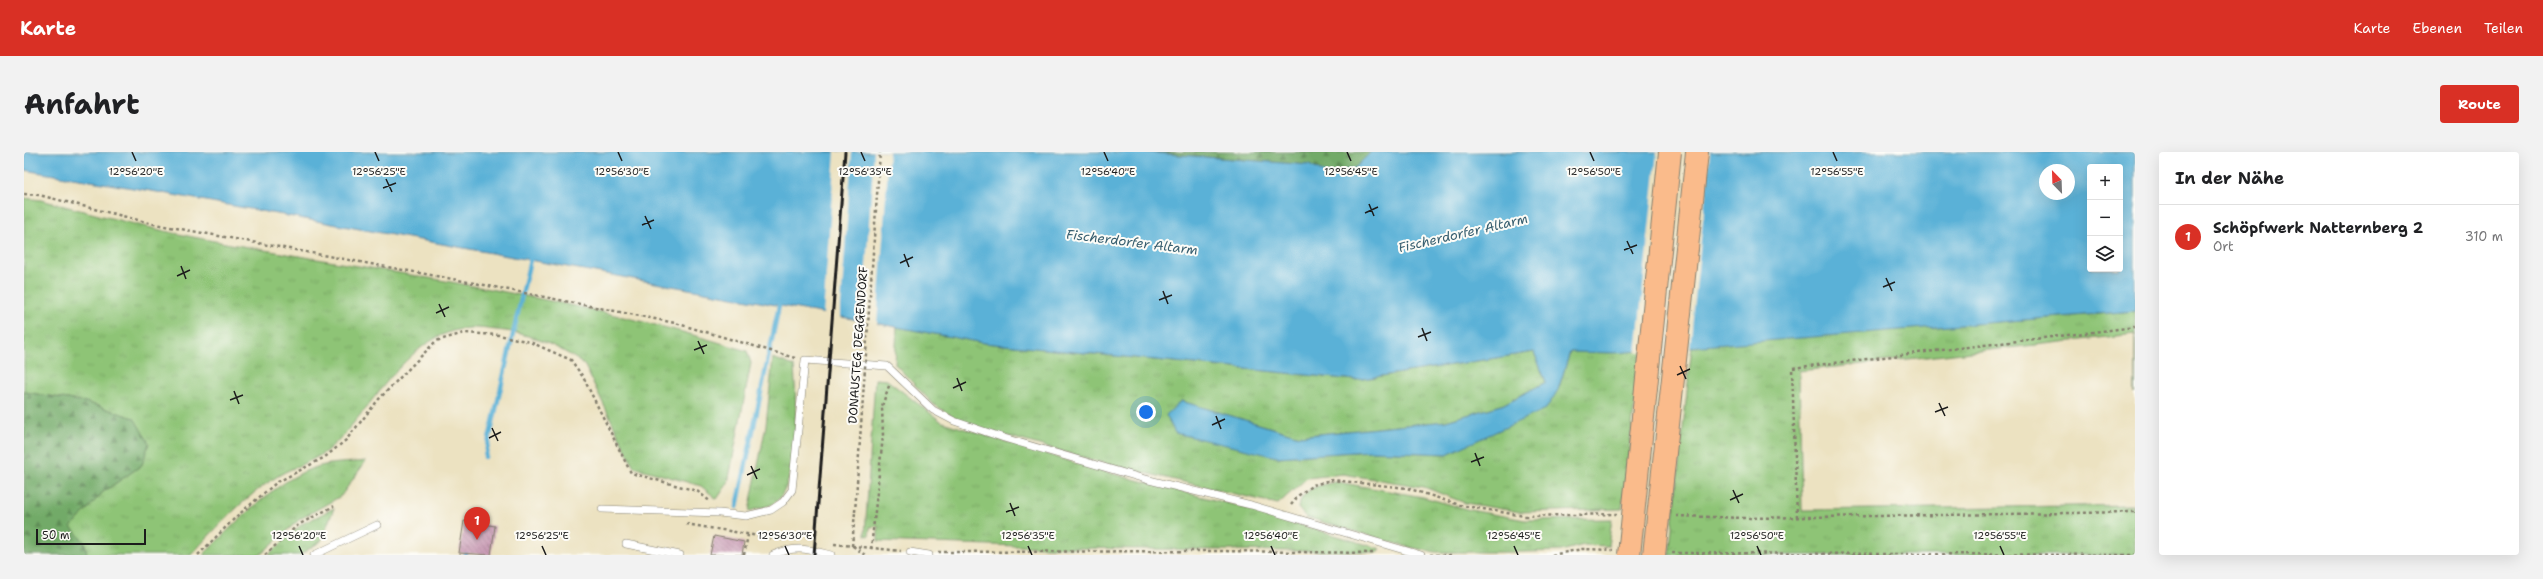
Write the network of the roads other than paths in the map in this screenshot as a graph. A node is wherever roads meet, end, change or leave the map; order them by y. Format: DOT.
graph roads {
  1 [pos="1670,152"];
  2 [pos="1697,152"];
  3 [pos="602,509"];
  4 [pos="377,525"];
  5 [pos="626,544"];
  6 [pos="910,552"];
  7 [pos="314,555"];
  8 [pos="680,555"];
  9 [pos="773,555"];
  10 [pos="831,555"];
  11 [pos="929,555"];
  12 [pos="1421,555"];
  13 [pos="1629,555"];
  14 [pos="1654,555"];
  1 -- 13 [label="highway, bridge"];
  2 -- 14 [label="highway, bridge"];
  3 -- 12 [label="lane"];
  4 -- 7 [label="lane"];
  5 -- 8 [label="lane"];
  6 -- 11 [label="lane"];
  9 -- 10 [label="lane"];
}
